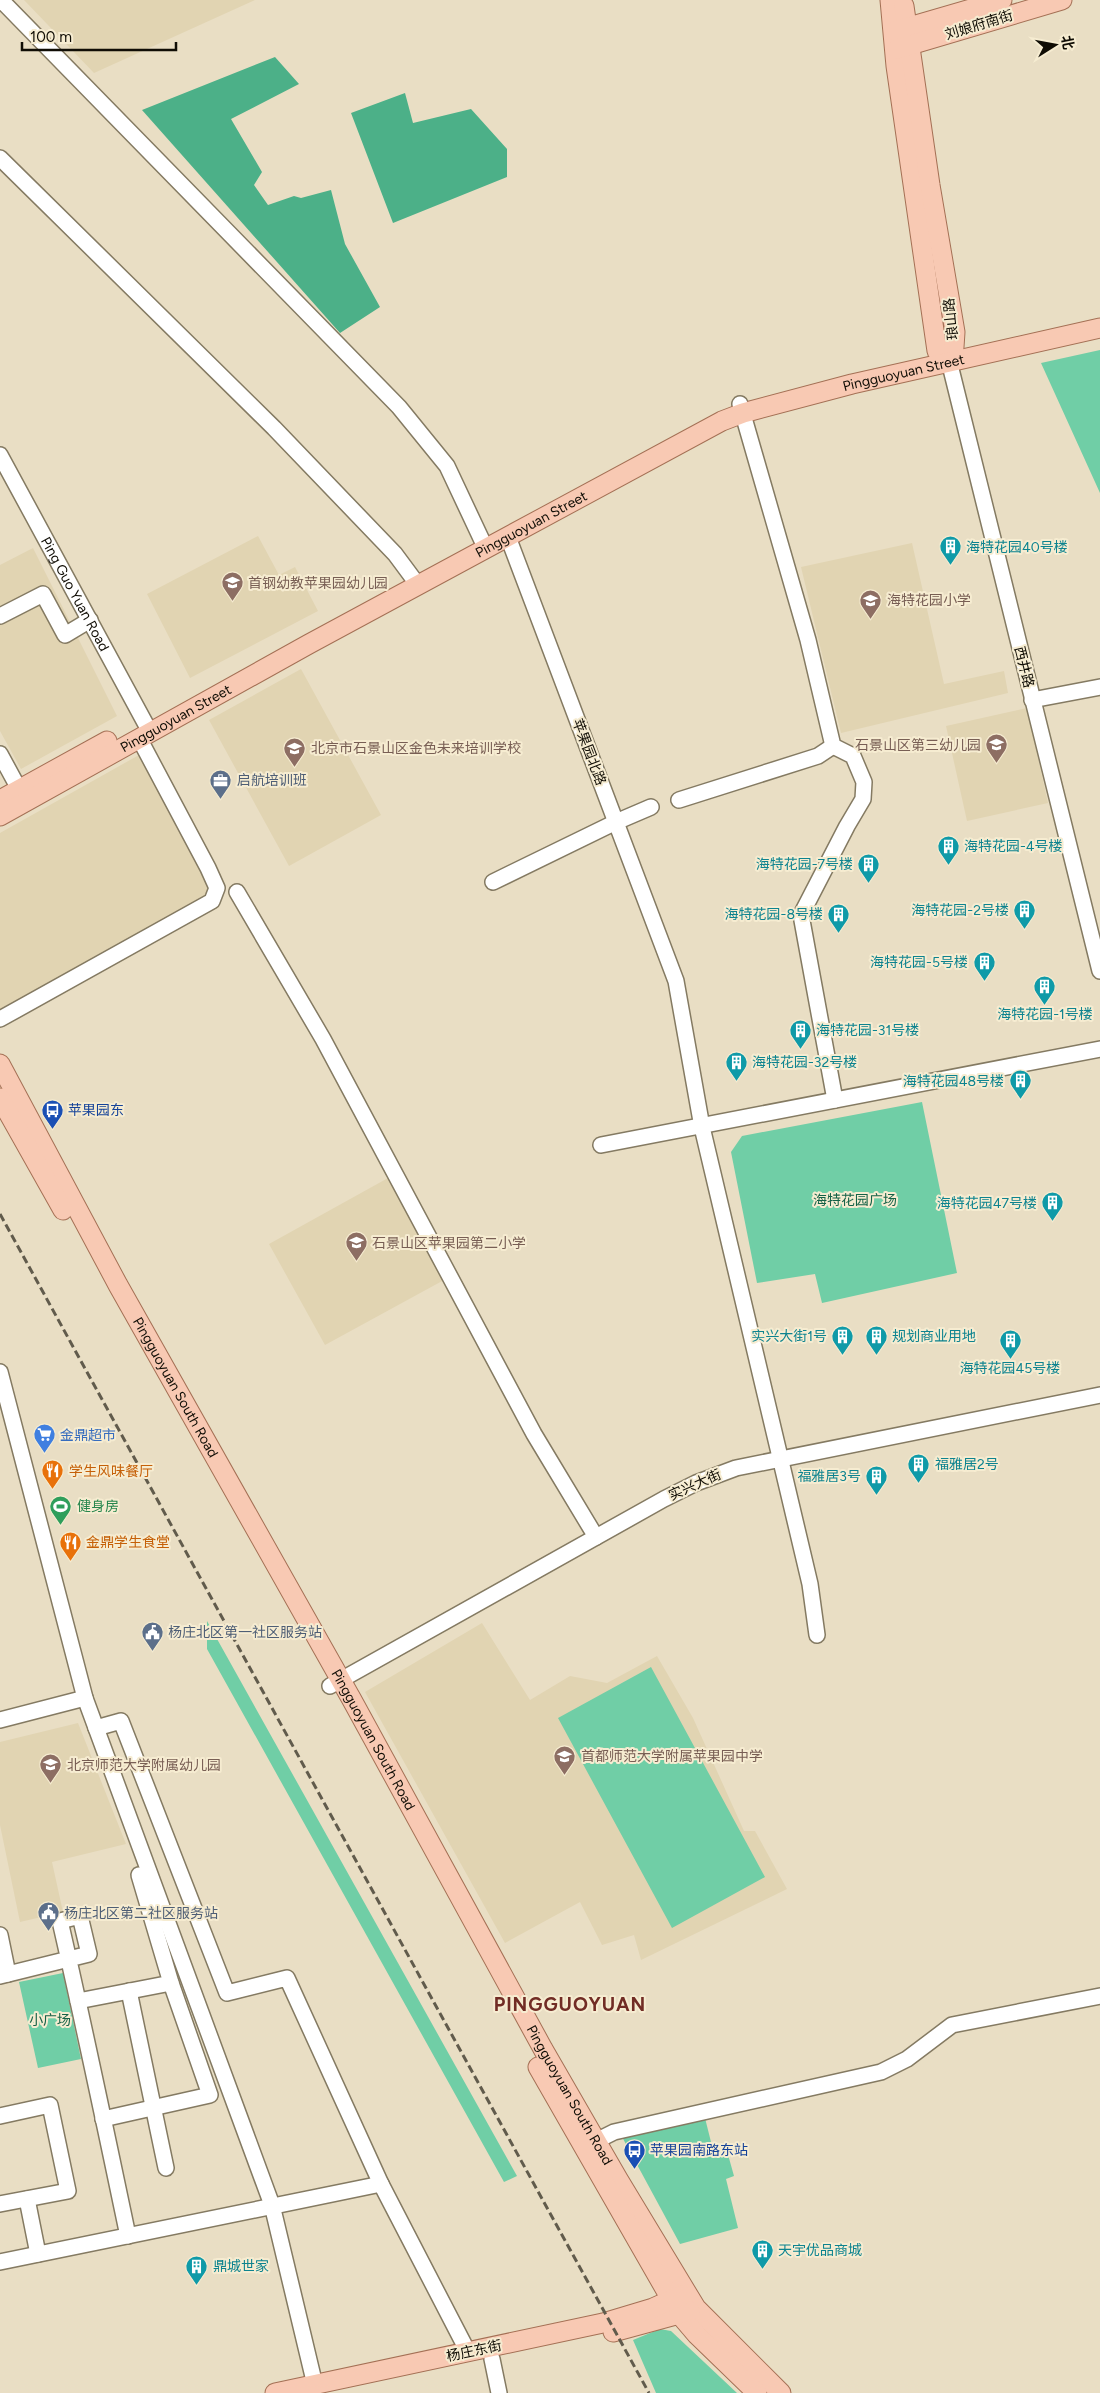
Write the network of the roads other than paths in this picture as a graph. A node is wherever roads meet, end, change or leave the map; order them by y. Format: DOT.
graph roads {
  1 [pos="1,0"];
  2 [pos="890,0"];
  3 [pos="903,0"];
  4 [pos="1002,0"];
  5 [pos="1062,0"];
  6 [pos="901,38"];
  7 [pos="0,158"];
  8 [pos="1100,316"];
  9 [pos="1100,328"];
  10 [pos="947,353"];
  11 [pos="742,408"];
  12 [pos="0,455"];
  13 [pos="508,537"];
  14 [pos="484,544"];
  15 [pos="415,581"];
  16 [pos="0,616"];
  17 [pos="90,620"];
  18 [pos="1100,687"];
  19 [pos="1032,700"];
  20 [pos="144,730"];
  21 [pos="833,746"];
  22 [pos="0,754"];
  23 [pos="19,789"];
  24 [pos="0,800"];
  25 [pos="679,800"];
  26 [pos="651,807"];
  27 [pos="0,816"];
  28 [pos="616,822"];
  29 [pos="493,882"];
  30 [pos="237,892"];
  31 [pos="1100,971"];
  32 [pos="0,1019"];
  33 [pos="1100,1049"];
  34 [pos="0,1064"];
  35 [pos="0,1098"];
  36 [pos="835,1100"];
  37 [pos="702,1127"];
  38 [pos="601,1145"];
  39 [pos="0,1372"];
  40 [pos="1100,1395"];
  41 [pos="780,1459"];
  42 [pos="596,1537"];
  43 [pos="817,1635"];
  44 [pos="335,1683"];
  45 [pos="85,1698"];
  46 [pos="0,1720"];
  47 [pos="96,1728"];
  48 [pos="139,1875"];
  49 [pos="0,1935"];
  50 [pos="4,1975"];
  51 [pos="171,1983"];
  52 [pos="129,1991"];
  53 [pos="1100,1996"];
  54 [pos="78,2001"];
  55 [pos="155,2107"];
  56 [pos="0,2116"];
  57 [pos="103,2119"];
  58 [pos="596,2141"];
  59 [pos="166,2168"];
  60 [pos="381,2184"];
  61 [pos="27,2199"];
  62 [pos="0,2204"];
  63 [pos="272,2205"];
  64 [pos="128,2236"];
  65 [pos="38,2254"];
  66 [pos="0,2262"];
  67 [pos="683,2305"];
  68 [pos="468,2352"];
  69 [pos="492,2359"];
  70 [pos="315,2385"];
  71 [pos="275,2393"];
  72 [pos="333,2393"];
  73 [pos="499,2393"];
  74 [pos="757,2393"];
  75 [pos="781,2393"];
  1 -- 14 [label="street"];
  2 -- 6 [label="main road, 琅山路"];
  3 -- 6 [label="main road, 琅山路"];
  4 -- 6 [label="main road, 刘娘府南街"];
  5 -- 6 [label="main road, 刘娘府南街"];
  6 -- 10 [label="main road, 琅山路"];
  7 -- 15 [label="street"];
  8 -- 10 [label="main road, Pingguoyuan Street"];
  9 -- 10 [label="main road, Pingguoyuan Street"];
  10 -- 11 [label="main road, Pingguoyuan Street"];
  10 -- 19 [label="street, 西井路"];
  11 -- 13 [label="main road, Pingguoyuan Street"];
  11 -- 14 [label="main road, Pingguoyuan Street"];
  11 -- 21 [label="street"];
  12 -- 17 [label="street, Ping Guo Yuan Road"];
  13 -- 14 [label="main road, Pingguoyuan Street"];
  13 -- 28 [label="street, 苹果园北路"];
  14 -- 15 [label="main road, Pingguoyuan Street"];
  15 -- 20 [label="main road, Pingguoyuan Street"];
  16 -- 17 [label="street"];
  17 -- 20 [label="street, Ping Guo Yuan Road"];
  18 -- 19 [label="street"];
  19 -- 31 [label="street, 西井路"];
  20 -- 23 [label="main road, Pingguoyuan Street"];
  20 -- 27 [label="main road, Pingguoyuan Street"];
  20 -- 32 [label="street, Ping Guo Yuan Road"];
  21 -- 25 [label="street"];
  21 -- 36 [label="street"];
  22 -- 23 [label="street"];
  23 -- 24 [label="main road, Pingguoyuan Street"];
  26 -- 28 [label="street"];
  28 -- 29 [label="street"];
  28 -- 37 [label="street, 苹果园北路"];
  30 -- 42 [label="street"];
  33 -- 36 [label="street"];
  34 -- 44 [label="main road, Pingguoyuan South Road"];
  35 -- 44 [label="main road, Pingguoyuan South Road"];
  36 -- 37 [label="street"];
  37 -- 38 [label="street"];
  37 -- 41 [label="street, 苹果园北路"];
  39 -- 45 [label="street"];
  40 -- 41 [label="street, 实兴大街"];
  41 -- 42 [label="street, 实兴大街"];
  41 -- 43 [label="street, 苹果园北路"];
  42 -- 44 [label="street, 实兴大街"];
  44 -- 58 [label="main road, Pingguoyuan South Road"];
  44 -- 67 [label="main road, Pingguoyuan South Road"];
  45 -- 46 [label="street"];
  45 -- 47 [label="street"];
  47 -- 60 [label="street"];
  47 -- 63 [label="street"];
  48 -- 51 [label="street"];
  49 -- 50 [label="street"];
  50 -- 54 [label="street"];
  51 -- 52 [label="street"];
  51 -- 55 [label="street"];
  52 -- 54 [label="street"];
  52 -- 55 [label="street"];
  53 -- 58 [label="street"];
  54 -- 57 [label="street"];
  55 -- 57 [label="street"];
  55 -- 59 [label="street"];
  56 -- 61 [label="street"];
  57 -- 64 [label="street"];
  58 -- 67 [label="main road, Pingguoyuan South Road"];
  60 -- 63 [label="street"];
  60 -- 68 [label="street"];
  61 -- 62 [label="street"];
  61 -- 65 [label="street"];
  63 -- 64 [label="street"];
  63 -- 70 [label="street"];
  64 -- 65 [label="street"];
  65 -- 66 [label="street"];
  67 -- 68 [label="main road, 杨庄东街"];
  67 -- 69 [label="main road, 杨庄东街"];
  67 -- 74 [label="main road, Pingguoyuan South Road"];
  67 -- 75 [label="main road, Pingguoyuan South Road"];
  68 -- 70 [label="main road, 杨庄东街"];
  69 -- 72 [label="main road, 杨庄东街"];
  69 -- 73 [label="street"];
  70 -- 71 [label="main road, 杨庄东街"];
}
